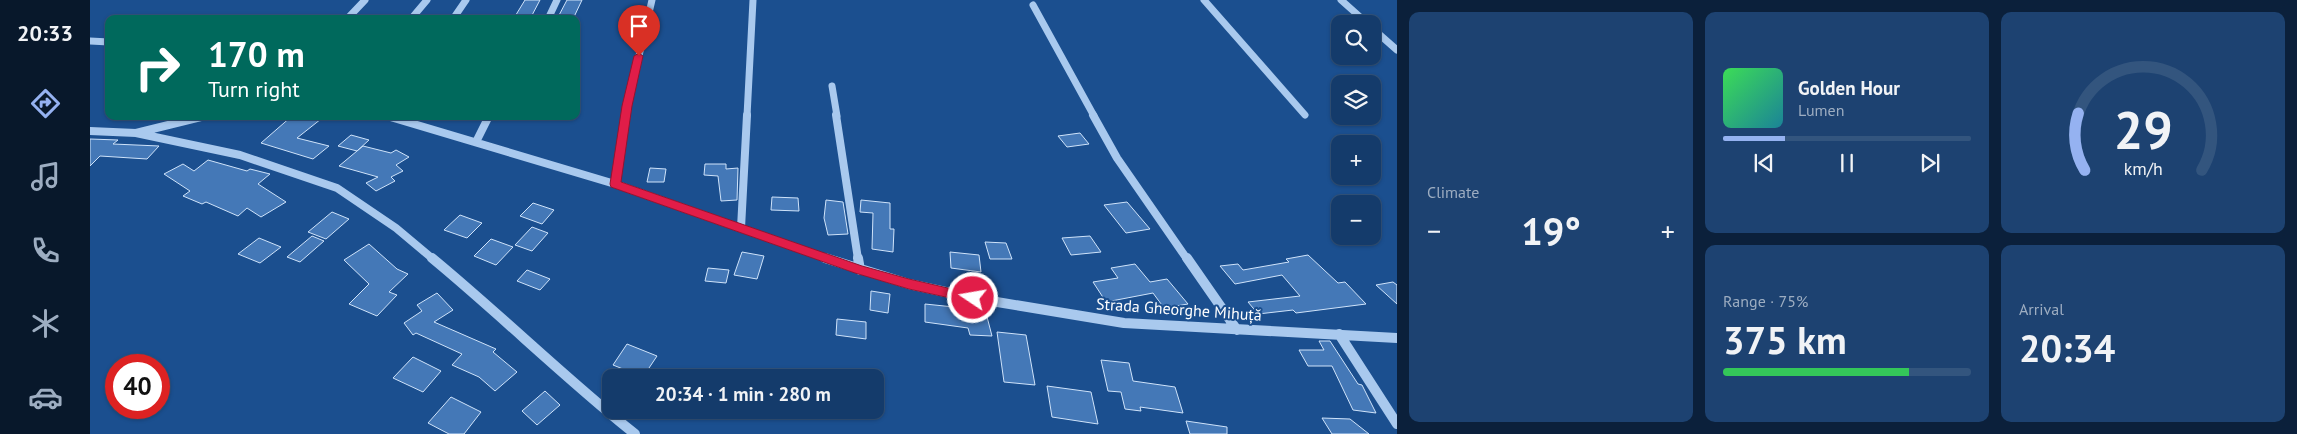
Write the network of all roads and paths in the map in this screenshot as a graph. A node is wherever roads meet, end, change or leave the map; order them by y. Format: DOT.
graph roads {
  1 [pos="365,0"];
  2 [pos="427,0"];
  3 [pos="466,0"];
  4 [pos="557,0"];
  5 [pos="652,0"];
  6 [pos="753,0"];
  7 [pos="1204,0"];
  8 [pos="1341,0"];
  9 [pos="1033,5"];
  10 [pos="351,15"];
  11 [pos="414,15"];
  12 [pos="456,15"];
  13 [pos="550,15"];
  14 [pos="1358,15"];
  15 [pos="1381,36"];
  16 [pos="90,41"];
  17 [pos="105,42"];
  18 [pos="1397,50"];
  19 [pos="832,86"];
  20 [pos="1305,115"];
  21 [pos="189,120"];
  22 [pos="402,120"];
  23 [pos="488,120"];
  24 [pos="90,131"];
  25 [pos="136,133"];
  26 [pos="476,142"];
  27 [pos="615,184"];
  28 [pos="741,228"];
  29 [pos="860,270"];
  30 [pos="1237,330"];
  31 [pos="1339,334"];
  32 [pos="1397,338"];
  33 [pos="1397,424"];
  34 [pos="635,434"];
  1 -- 10 [label="street"];
  2 -- 11 [label="street"];
  3 -- 12 [label="street"];
  4 -- 13 [label="street"];
  5 -- 27 [label="street"];
  6 -- 28 [label="street"];
  7 -- 20 [label="street"];
  8 -- 14 [label="street"];
  9 -- 30 [label="street"];
  15 -- 18 [label="street"];
  16 -- 17 [label="street"];
  19 -- 29 [label="street"];
  21 -- 25 [label="street"];
  22 -- 26 [label="street, Strada Gheorghe Mihuță"];
  23 -- 26 [label="street"];
  24 -- 25 [label="street"];
  25 -- 34 [label="street"];
  26 -- 27 [label="street, Strada Gheorghe Mihuță"];
  27 -- 28 [label="street, Strada Gheorghe Mihuță"];
  28 -- 29 [label="street, Strada Gheorghe Mihuță"];
  29 -- 30 [label="street, Strada Gheorghe Mihuță"];
  30 -- 31 [label="street, Strada Gheorghe Mihuță"];
  31 -- 32 [label="street, Strada Gheorghe Mihuță"];
  31 -- 33 [label="street"];
}
